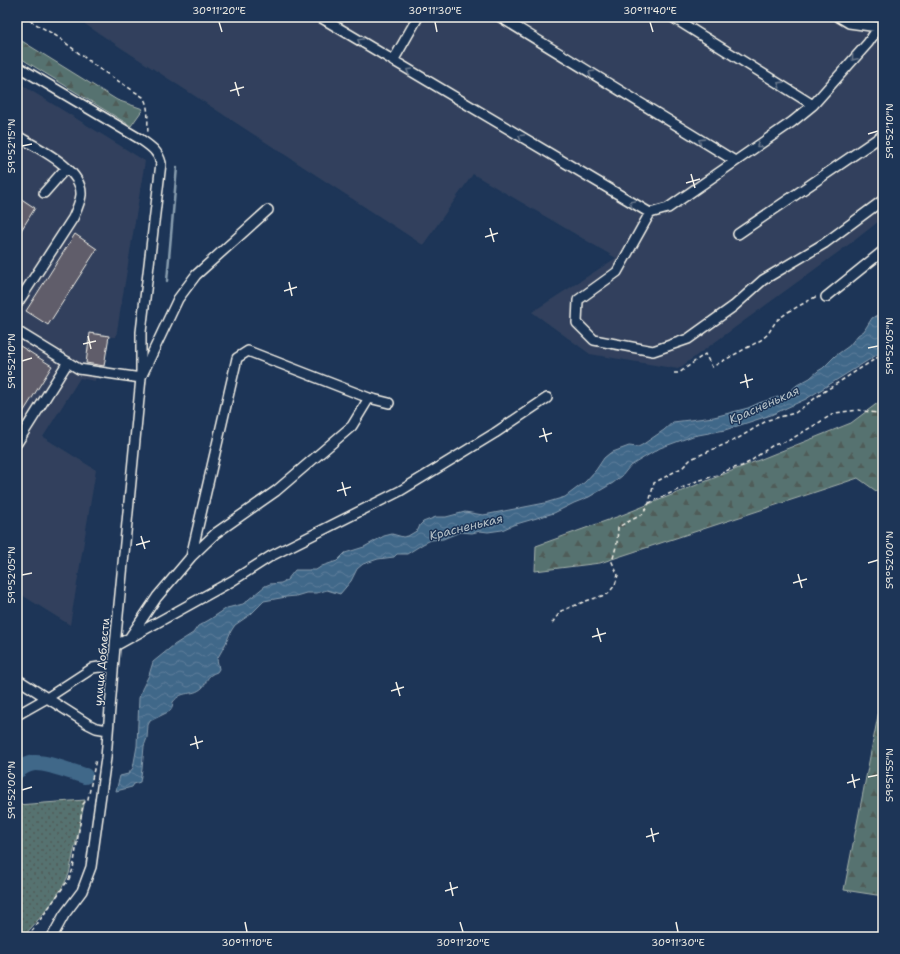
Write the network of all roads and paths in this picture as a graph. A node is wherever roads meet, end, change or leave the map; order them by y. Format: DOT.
graph roads {
  1 [pos="24,17"];
  2 [pos="320,17"];
  3 [pos="418,17"];
  4 [pos="500,17"];
  5 [pos="672,17"];
  6 [pos="839,17"];
  7 [pos="881,27"];
  8 [pos="393,61"];
  9 [pos="17,66"];
  10 [pos="813,105"];
  11 [pos="883,135"];
  12 [pos="17,136"];
  13 [pos="149,145"];
  14 [pos="734,161"];
  15 [pos="66,168"];
  16 [pos="44,193"];
  17 [pos="883,200"];
  18 [pos="268,210"];
  19 [pos="650,214"];
  20 [pos="738,234"];
  21 [pos="883,251"];
  22 [pos="829,295"];
  23 [pos="17,304"];
  24 [pos="17,331"];
  25 [pos="883,354"];
  26 [pos="68,362"];
  27 [pos="674,373"];
  28 [pos="141,378"];
  29 [pos="369,398"];
  30 [pos="547,398"];
  31 [pos="389,402"];
  32 [pos="883,414"];
  33 [pos="17,443"];
  34 [pos="649,503"];
  35 [pos="191,557"];
  36 [pos="552,623"];
  37 [pos="129,638"];
  38 [pos="115,646"];
  39 [pos="113,668"];
  40 [pos="17,679"];
  41 [pos="47,698"];
  42 [pos="17,715"];
  43 [pos="108,730"];
  44 [pos="107,745"];
  45 [pos="28,937"];
  46 [pos="52,937"];
  1 -- 13 [label="path"];
  8 -- 2 [label="street, one-way"];
  3 -- 8 [label="street"];
  14 -- 4 [label="street, one-way"];
  10 -- 5 [label="street, one-way"];
  6 -- 7 [label="street"];
  7 -- 10 [label="street, one-way"];
  19 -- 8 [label="street, one-way"];
  9 -- 13 [label="street"];
  10 -- 14 [label="street, one-way"];
  11 -- 20 [label="street"];
  12 -- 15 [label="street"];
  13 -- 28 [label="street"];
  14 -- 19 [label="street"];
  15 -- 16 [label="street"];
  15 -- 23 [label="street"];
  17 -- 19 [label="street"];
  18 -- 28 [label="street"];
  21 -- 22 [label="street"];
  22 -- 27 [label="path"];
  24 -- 26 [label="street"];
  25 -- 34 [label="path"];
  26 -- 28 [label="street"];
  26 -- 33 [label="street"];
  28 -- 38 [label="street, улица Доблести"];
  29 -- 31 [label="street"];
  29 -- 35 [label="street"];
  29 -- 35 [label="street"];
  30 -- 37 [label="street"];
  32 -- 34 [label="path"];
  34 -- 36 [label="path"];
  35 -- 37 [label="street"];
  37 -- 38 [label="street"];
  38 -- 39 [label="street, улица Доблести"];
  39 -- 41 [label="street"];
  39 -- 43 [label="street, улица Доблести"];
  40 -- 41 [label="street"];
  41 -- 42 [label="street"];
  41 -- 43 [label="street"];
  43 -- 44 [label="street, улица Доблести"];
  44 -- 45 [label="path"];
  44 -- 46 [label="street, улица Доблести"];
}
